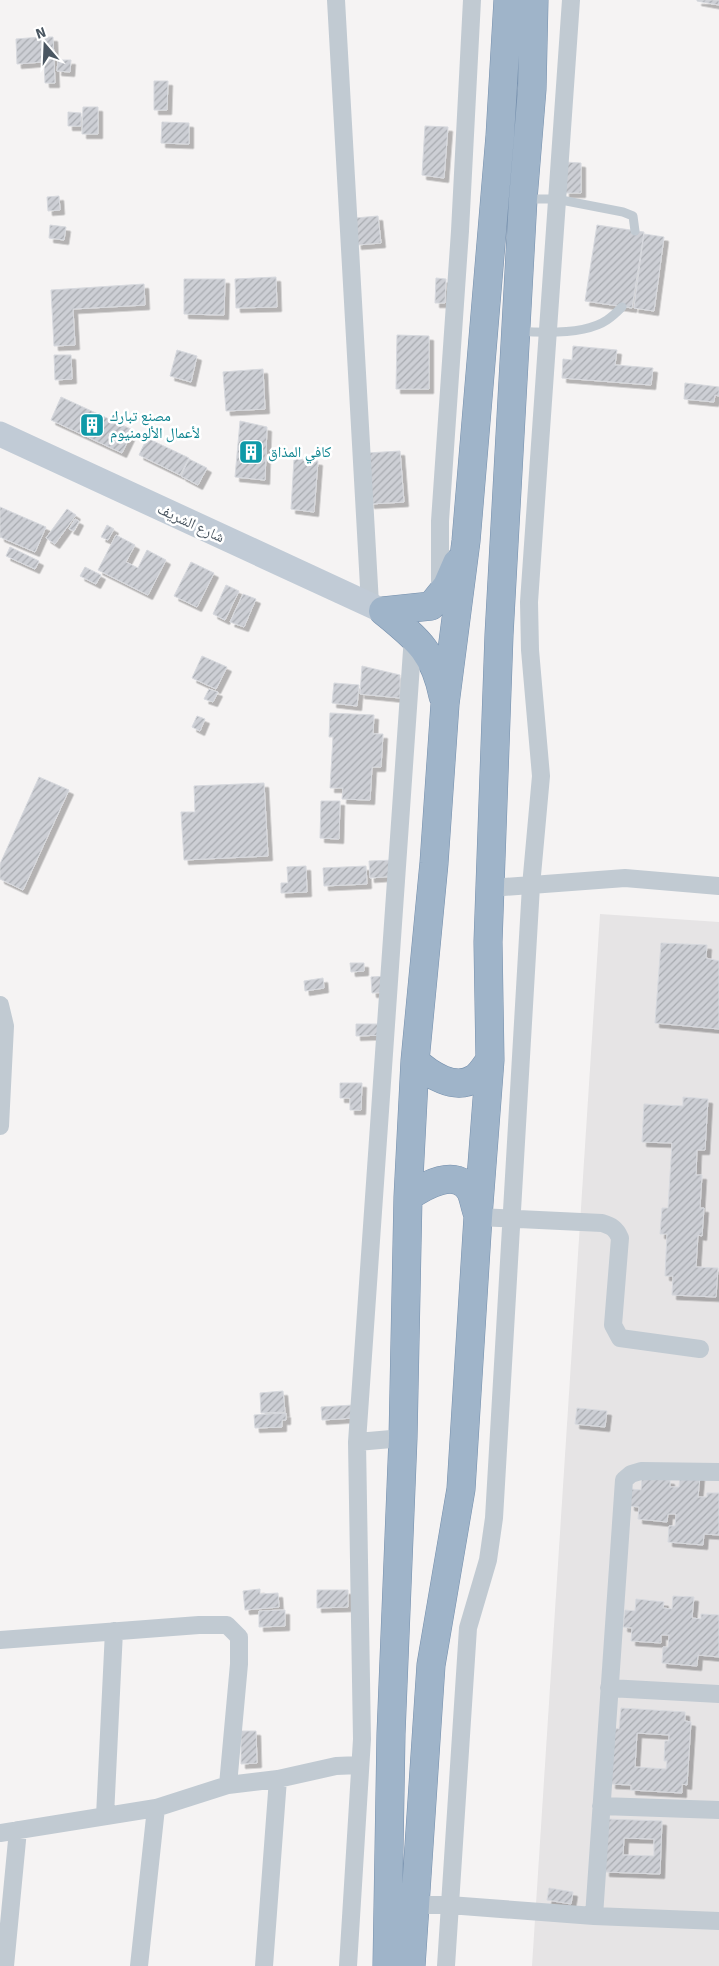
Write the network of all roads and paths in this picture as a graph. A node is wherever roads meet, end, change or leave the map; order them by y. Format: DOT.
graph roads {
  1 [pos="336,0"];
  2 [pos="472,0"];
  3 [pos="508,0"];
  4 [pos="534,0"];
  5 [pos="571,0"];
  6 [pos="523,199"];
  7 [pos="556,199"];
  8 [pos="635,231"];
  9 [pos="622,307"];
  10 [pos="515,331"];
  11 [pos="547,333"];
  12 [pos="0,434"];
  13 [pos="466,541"];
  14 [pos="440,597"];
  15 [pos="376,607"];
  16 [pos="413,636"];
  17 [pos="445,704"];
  18 [pos="531,886"];
  19 [pos="719,886"];
  20 [pos="490,888"];
  21 [pos="0,1005"];
  22 [pos="490,1060"];
  23 [pos="416,1061"];
  24 [pos="1,1091"];
  25 [pos="0,1126"];
  26 [pos="408,1197"];
  27 [pos="478,1217"];
  28 [pos="513,1219"];
  29 [pos="700,1349"];
  30 [pos="403,1438"];
  31 [pos="357,1442"];
  32 [pos="719,1472"];
  33 [pos="114,1631"];
  34 [pos="0,1640"];
  35 [pos="610,1688"];
  36 [pos="719,1694"];
  37 [pos="360,1765"];
  38 [pos="278,1779"];
  39 [pos="228,1785"];
  40 [pos="601,1806"];
  41 [pos="156,1808"];
  42 [pos="719,1810"];
  43 [pos="105,1816"];
  44 [pos="18,1830"];
  45 [pos="0,1832"];
  46 [pos="416,1905"];
  47 [pos="449,1905"];
  48 [pos="594,1916"];
  49 [pos="719,1921"];
  50 [pos="5,1966"];
  51 [pos="140,1966"];
  52 [pos="264,1966"];
  53 [pos="348,1966"];
  54 [pos="387,1966"];
  55 [pos="411,1966"];
  56 [pos="446,1966"];
  1 -- 15 [label="street"];
  2 -- 14 [label="street"];
  3 -- 13 [label="highway"];
  4 -- 6 [label="highway"];
  5 -- 7 [label="street"];
  6 -- 7 [label="lane"];
  6 -- 10 [label="highway"];
  7 -- 8 [label="lane"];
  7 -- 11 [label="street"];
  9 -- 11 [label="lane"];
  10 -- 11 [label="lane"];
  10 -- 20 [label="highway"];
  11 -- 18 [label="street"];
  12 -- 15 [label="main road, شارع الشريف"];
  13 -- 14 [label="highway"];
  13 -- 17 [label="highway"];
  14 -- 15 [label="highway"];
  15 -- 16 [label="highway"];
  16 -- 17 [label="highway"];
  16 -- 31 [label="street"];
  17 -- 23 [label="highway"];
  18 -- 19 [label="street"];
  18 -- 20 [label="street"];
  18 -- 28 [label="street"];
  20 -- 22 [label="highway"];
  21 -- 24 [label="street"];
  22 -- 23 [label="highway"];
  22 -- 27 [label="highway"];
  23 -- 26 [label="highway"];
  24 -- 25 [label="street"];
  26 -- 27 [label="highway"];
  26 -- 30 [label="highway"];
  27 -- 28 [label="street"];
  27 -- 46 [label="highway"];
  28 -- 29 [label="street"];
  28 -- 47 [label="street"];
  30 -- 31 [label="street"];
  30 -- 54 [label="highway"];
  31 -- 37 [label="street"];
  32 -- 35 [label="street"];
  33 -- 34 [label="street"];
  33 -- 39 [label="street"];
  33 -- 43 [label="street"];
  35 -- 36 [label="street"];
  35 -- 40 [label="street"];
  37 -- 38 [label="street"];
  37 -- 53 [label="street"];
  38 -- 39 [label="street"];
  38 -- 52 [label="street"];
  39 -- 41 [label="street"];
  40 -- 42 [label="street"];
  40 -- 48 [label="street"];
  41 -- 43 [label="street"];
  41 -- 51 [label="street"];
  43 -- 44 [label="street"];
  44 -- 45 [label="street"];
  44 -- 50 [label="street"];
  46 -- 47 [label="street"];
  46 -- 55 [label="highway"];
  47 -- 48 [label="street"];
  47 -- 56 [label="street"];
  48 -- 49 [label="street"];
}
